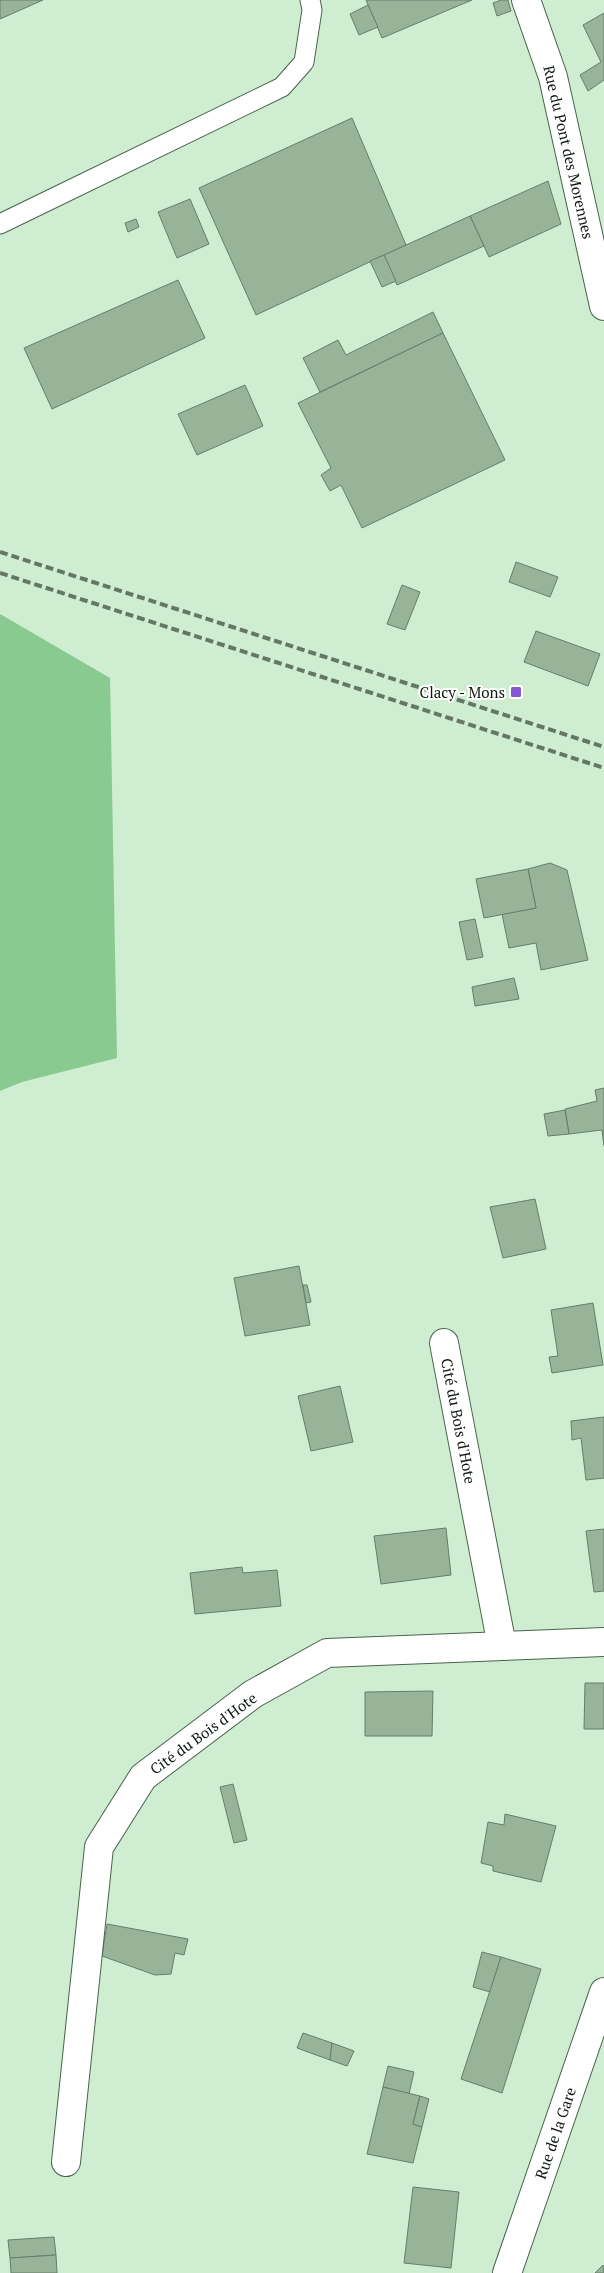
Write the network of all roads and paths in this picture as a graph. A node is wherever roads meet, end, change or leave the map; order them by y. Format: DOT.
graph roads {
  1 [pos="310,0"];
  2 [pos="526,0"];
  3 [pos="0,224"];
  4 [pos="604,306"];
  5 [pos="444,1343"];
  6 [pos="604,1642"];
  7 [pos="502,1646"];
  8 [pos="604,1992"];
  9 [pos="66,2162"];
  10 [pos="507,2273"];
  1 -- 3 [label="lane"];
  2 -- 4 [label="street, Rue du Pont des Morennes"];
  5 -- 7 [label="street, Cité du Bois d'Hote"];
  6 -- 7 [label="street, Cité du Bois d'Hote"];
  7 -- 9 [label="street, Cité du Bois d'Hote"];
  8 -- 10 [label="street, Rue de la Gare"];
}
